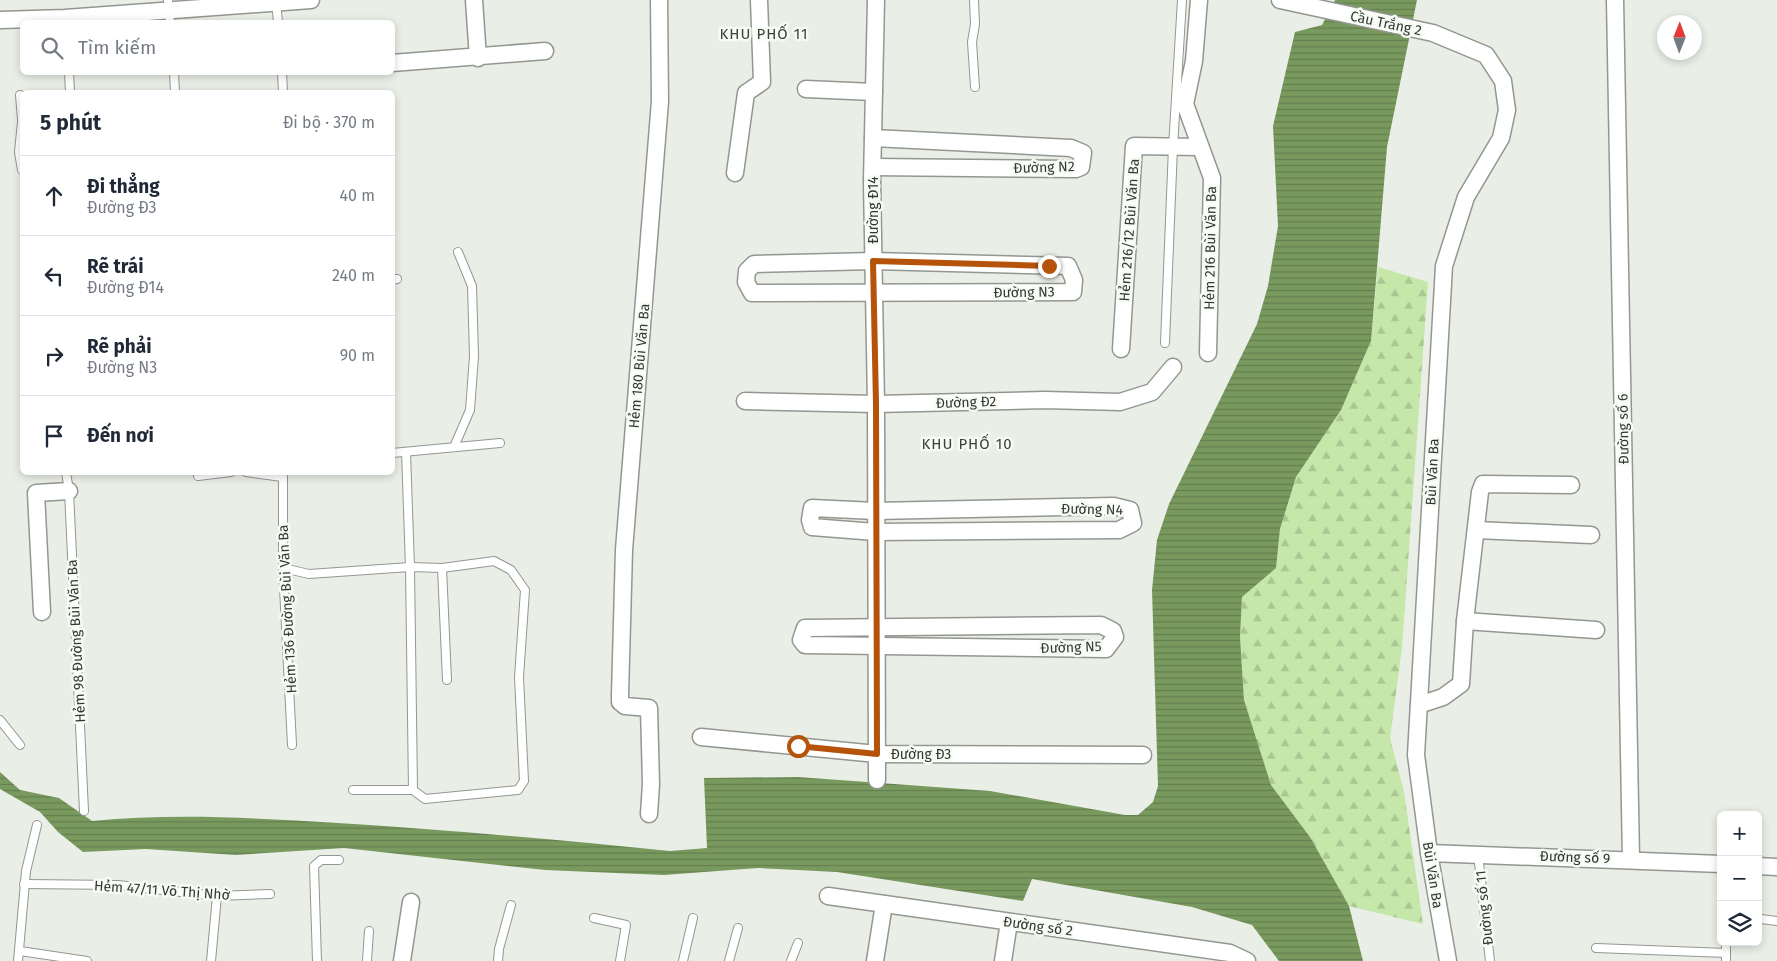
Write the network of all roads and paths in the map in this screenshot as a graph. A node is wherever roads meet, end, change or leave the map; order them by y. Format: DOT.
graph roads {
  1 [pos="311,0"];
  2 [pos="474,0"];
  3 [pos="658,0"];
  4 [pos="759,0"];
  5 [pos="876,0"];
  6 [pos="974,0"];
  7 [pos="1182,0"];
  8 [pos="1199,0"];
  9 [pos="1280,0"];
  10 [pos="1616,0"];
  11 [pos="276,2"];
  12 [pos="169,11"];
  13 [pos="0,20"];
  14 [pos="65,20"];
  15 [pos="278,20"];
  16 [pos="1433,33"];
  17 [pos="545,51"];
  18 [pos="478,58"];
  19 [pos="395,63"];
  20 [pos="69,75"];
  21 [pos="174,75"];
  22 [pos="282,75"];
  23 [pos="975,87"];
  24 [pos="806,89"];
  25 [pos="70,90"];
  26 [pos="175,90"];
  27 [pos="283,90"];
  28 [pos="874,92"];
  29 [pos="873,138"];
  30 [pos="20,142"];
  31 [pos="1173,147"];
  32 [pos="1200,147"];
  33 [pos="20,158"];
  34 [pos="872,167"];
  35 [pos="735,173"];
  36 [pos="458,252"];
  37 [pos="873,261"];
  38 [pos="874,294"];
  39 [pos="1165,343"];
  40 [pos="1122,349"];
  41 [pos="1208,353"];
  42 [pos="1173,367"];
  43 [pos="745,401"];
  44 [pos="876,404"];
  45 [pos="500,443"];
  46 [pos="454,447"];
  47 [pos="406,452"];
  48 [pos="395,453"];
  49 [pos="67,475"];
  50 [pos="206,475"];
  51 [pos="283,475"];
  52 [pos="198,476"];
  53 [pos="1571,485"];
  54 [pos="70,491"];
  55 [pos="875,511"];
  56 [pos="1477,530"];
  57 [pos="875,532"];
  58 [pos="1591,535"];
  59 [pos="410,567"];
  60 [pos="283,568"];
  61 [pos="442,568"];
  62 [pos="42,612"];
  63 [pos="1465,621"];
  64 [pos="876,628"];
  65 [pos="1596,630"];
  66 [pos="876,647"];
  67 [pos="447,680"];
  68 [pos="1419,705"];
  69 [pos="0,720"];
  70 [pos="701,737"];
  71 [pos="20,745"];
  72 [pos="292,745"];
  73 [pos="877,754"];
  74 [pos="1143,755"];
  75 [pos="877,780"];
  76 [pos="353,790"];
  77 [pos="413,790"];
  78 [pos="84,811"];
  79 [pos="649,814"];
  80 [pos="37,825"];
  81 [pos="1429,853"];
  82 [pos="1478,854"];
  83 [pos="1631,859"];
  84 [pos="339,860"];
  85 [pos="1717,864"];
  86 [pos="1762,866"];
  87 [pos="1777,867"];
  88 [pos="24,884"];
  89 [pos="270,894"];
  90 [pos="217,896"];
  91 [pos="828,896"];
  92 [pos="411,902"];
  93 [pos="511,904"];
  94 [pos="884,904"];
  95 [pos="594,918"];
  96 [pos="694,918"];
  97 [pos="1762,919"];
  98 [pos="1777,921"];
  99 [pos="1009,922"];
  100 [pos="738,928"];
  101 [pos="369,931"];
  102 [pos="798,943"];
  103 [pos="1596,948"];
  104 [pos="20,951"];
  105 [pos="1726,957"];
  106 [pos="18,961"];
  107 [pos="88,961"];
  108 [pos="211,961"];
  109 [pos="317,961"];
  110 [pos="367,961"];
  111 [pos="402,961"];
  112 [pos="498,961"];
  113 [pos="620,961"];
  114 [pos="683,961"];
  115 [pos="729,961"];
  116 [pos="791,961"];
  117 [pos="875,961"];
  118 [pos="1003,961"];
  119 [pos="1247,961"];
  120 [pos="1448,961"];
  121 [pos="1490,961"];
  1 -- 11 [label="street"];
  2 -- 18 [label="street"];
  3 -- 79 [label="street, Hẻm 180 Bùi Văn Ba"];
  4 -- 35 [label="street"];
  5 -- 28 [label="street, Đường Đ14"];
  6 -- 23 [label="lane"];
  7 -- 31 [label="lane"];
  8 -- 32 [label="street, Hẻm 216 Bùi Văn Ba"];
  9 -- 16 [label="street, Cầu Trắng 2"];
  10 -- 83 [label="street, Đường số 6"];
  11 -- 12 [label="street"];
  11 -- 15 [label="lane"];
  12 -- 14 [label="street"];
  13 -- 14 [label="street"];
  16 -- 68 [label="street, Bùi Văn Ba"];
  17 -- 18 [label="street"];
  18 -- 19 [label="street"];
  20 -- 25 [label="lane"];
  21 -- 26 [label="lane"];
  22 -- 27 [label="lane"];
  24 -- 28 [label="street"];
  28 -- 29 [label="street, Đường Đ14"];
  29 -- 34 [label="street, Đường Đ14"];
  29 -- 34 [label="street, Đường N2"];
  30 -- 33 [label="lane"];
  31 -- 32 [label="street, Hẻm 216/12 Bùi Văn Ba"];
  31 -- 39 [label="lane"];
  31 -- 40 [label="street, Hẻm 216/12 Bùi Văn Ba"];
  32 -- 41 [label="street, Hẻm 216 Bùi Văn Ba"];
  34 -- 37 [label="street, Đường Đ14"];
  36 -- 46 [label="lane"];
  37 -- 38 [label="street, Đường Đ14"];
  37 -- 38 [label="street"];
  37 -- 38 [label="street, Đường N3"];
  38 -- 44 [label="street, Đường Đ14"];
  42 -- 44 [label="street, Đường Đ2"];
  43 -- 44 [label="street, Đường Đ2"];
  44 -- 55 [label="street, Đường Đ14"];
  45 -- 46 [label="lane"];
  46 -- 47 [label="lane"];
  47 -- 48 [label="lane"];
  47 -- 59 [label="lane"];
  49 -- 54 [label="lane, Hẻm 98 Đường Bùi Văn Ba"];
  50 -- 52 [label="lane"];
  51 -- 60 [label="lane, Hẻm 136 Đường Bùi Văn Ba"];
  53 -- 56 [label="street"];
  54 -- 62 [label="street"];
  54 -- 78 [label="lane, Hẻm 98 Đường Bùi Văn Ba"];
  55 -- 57 [label="street, Đường Đ14"];
  55 -- 57 [label="street, Đường N4"];
  55 -- 57 [label="street, Đường N4"];
  56 -- 58 [label="street"];
  56 -- 63 [label="street"];
  57 -- 64 [label="street, Đường Đ14"];
  59 -- 60 [label="lane"];
  59 -- 61 [label="lane"];
  59 -- 77 [label="lane"];
  60 -- 72 [label="lane, Hẻm 136 Đường Bùi Văn Ba"];
  61 -- 67 [label="lane"];
  61 -- 77 [label="lane"];
  63 -- 65 [label="street"];
  63 -- 68 [label="street"];
  64 -- 66 [label="street, Đường Đ14"];
  64 -- 66 [label="street, Đường N5"];
  64 -- 66 [label="street, Đường N5"];
  66 -- 73 [label="street, Đường Đ14"];
  68 -- 81 [label="street, Bùi Văn Ba"];
  69 -- 71 [label="lane"];
  70 -- 73 [label="street, Đường Đ3"];
  73 -- 74 [label="street, Đường Đ3"];
  73 -- 75 [label="street, Đường Đ14"];
  76 -- 77 [label="lane"];
  80 -- 88 [label="lane"];
  81 -- 82 [label="street, Đường số 9"];
  81 -- 120 [label="street, Bùi Văn Ba"];
  82 -- 83 [label="street, Đường số 9"];
  82 -- 121 [label="lane, Đường số 11"];
  83 -- 85 [label="street, Đường số 9"];
  84 -- 109 [label="lane"];
  86 -- 87 [label="street"];
  88 -- 90 [label="lane, Hẻm 47/11 Võ Thị Nhờ"];
  88 -- 104 [label="lane"];
  89 -- 90 [label="lane, Hẻm 47/11 Võ Thị Nhờ"];
  90 -- 108 [label="lane"];
  91 -- 94 [label="street, Đường số 2"];
  92 -- 111 [label="street"];
  93 -- 112 [label="lane"];
  94 -- 99 [label="street, Đường số 2"];
  94 -- 117 [label="street"];
  95 -- 113 [label="lane"];
  96 -- 114 [label="lane"];
  97 -- 98 [label="lane"];
  99 -- 118 [label="street"];
  99 -- 119 [label="street, Đường số 2"];
  100 -- 115 [label="lane"];
  101 -- 110 [label="lane"];
  102 -- 116 [label="lane"];
  103 -- 105 [label="lane"];
  104 -- 106 [label="lane"];
  104 -- 107 [label="lane"];
}
